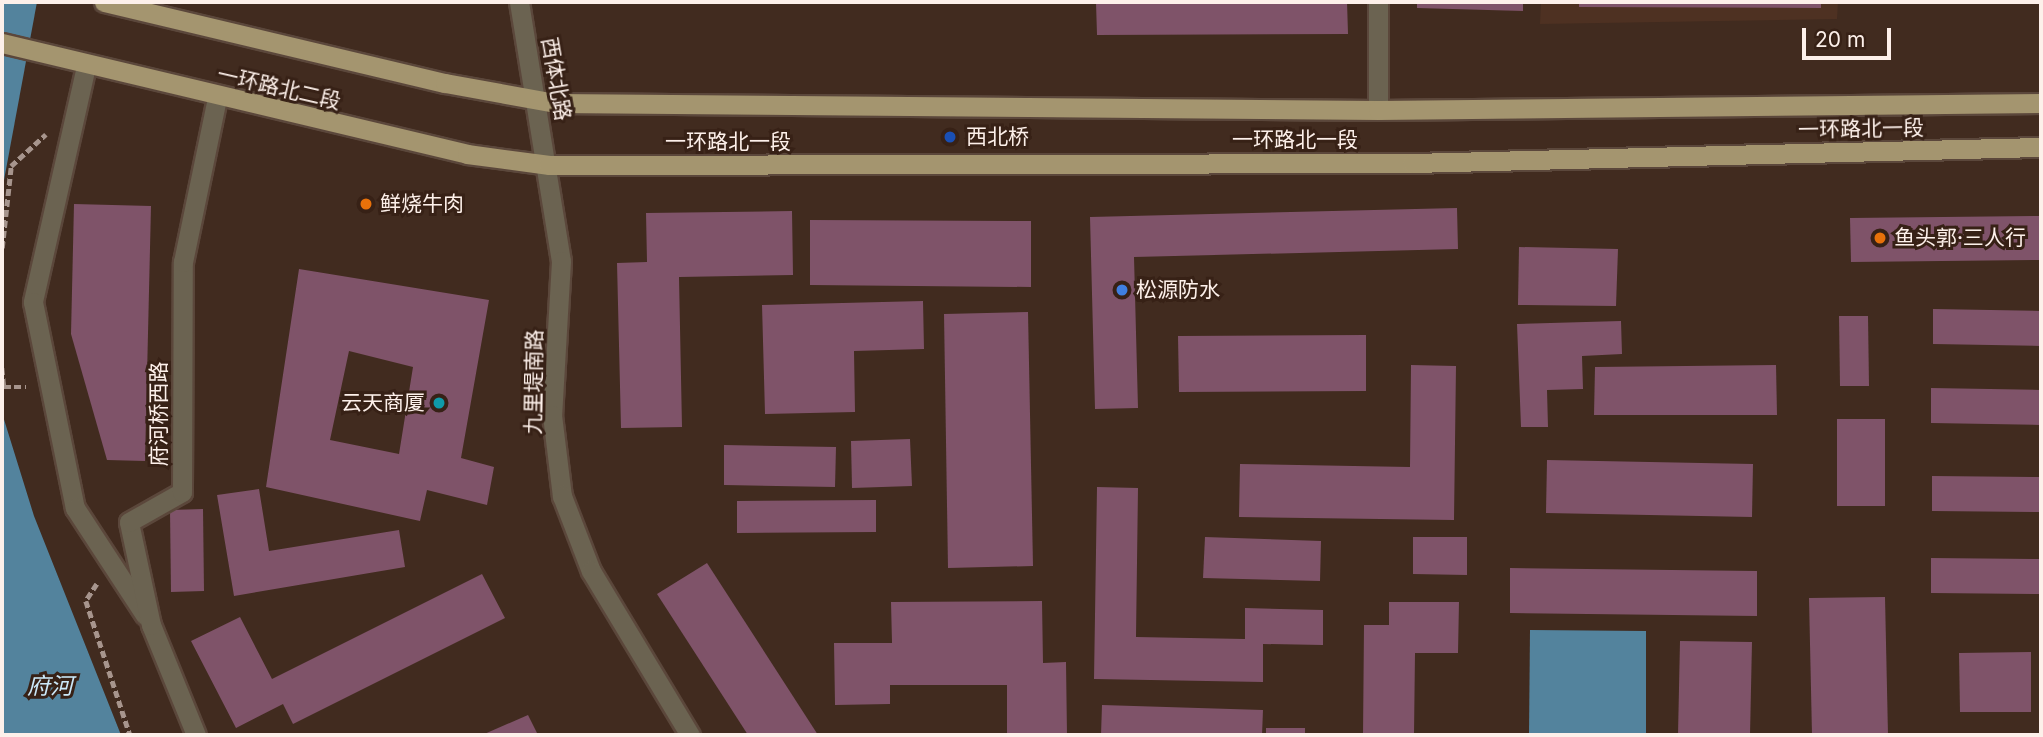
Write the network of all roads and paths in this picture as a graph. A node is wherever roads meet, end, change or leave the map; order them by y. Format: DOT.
graph roads {
  1 [pos="519,2"];
  2 [pos="1378,2"];
  3 [pos="112,3"];
  4 [pos="2,44"];
  5 [pos="86,66"];
  6 [pos="217,98"];
  7 [pos="546,101"];
  8 [pos="2041,103"];
  9 [pos="1378,110"];
  10 [pos="71,133"];
  11 [pos="2041,147"];
  12 [pos="549,165"];
  13 [pos="2,248"];
  14 [pos="2,368"];
  15 [pos="51,388"];
  16 [pos="110,562"];
  17 [pos="151,625"];
  18 [pos="130,735"];
  19 [pos="196,735"];
  20 [pos="690,735"];
  1 -- 7 [label="street, 西体北路"];
  2 -- 9 [label="street"];
  3 -- 7 [label="main road, 一环路北二段"];
  4 -- 5 [label="main road, 一环路北二段"];
  5 -- 6 [label="main road, 一环路北二段"];
  5 -- 10 [label="street"];
  6 -- 12 [label="main road, 一环路北二段"];
  6 -- 17 [label="street, 府河桥西路"];
  7 -- 9 [label="main road, 一环路北一段"];
  7 -- 12 [label="street, 西体北路"];
  8 -- 9 [label="main road, 一环路北一段"];
  10 -- 13 [label="path"];
  10 -- 15 [label="street"];
  11 -- 12 [label="main road, 一环路北一段"];
  12 -- 20 [label="street, 九里堤南路"];
  14 -- 15 [label="path"];
  15 -- 16 [label="street"];
  16 -- 17 [label="street"];
  16 -- 18 [label="path"];
  17 -- 19 [label="street, 府河桥西路"];
}
